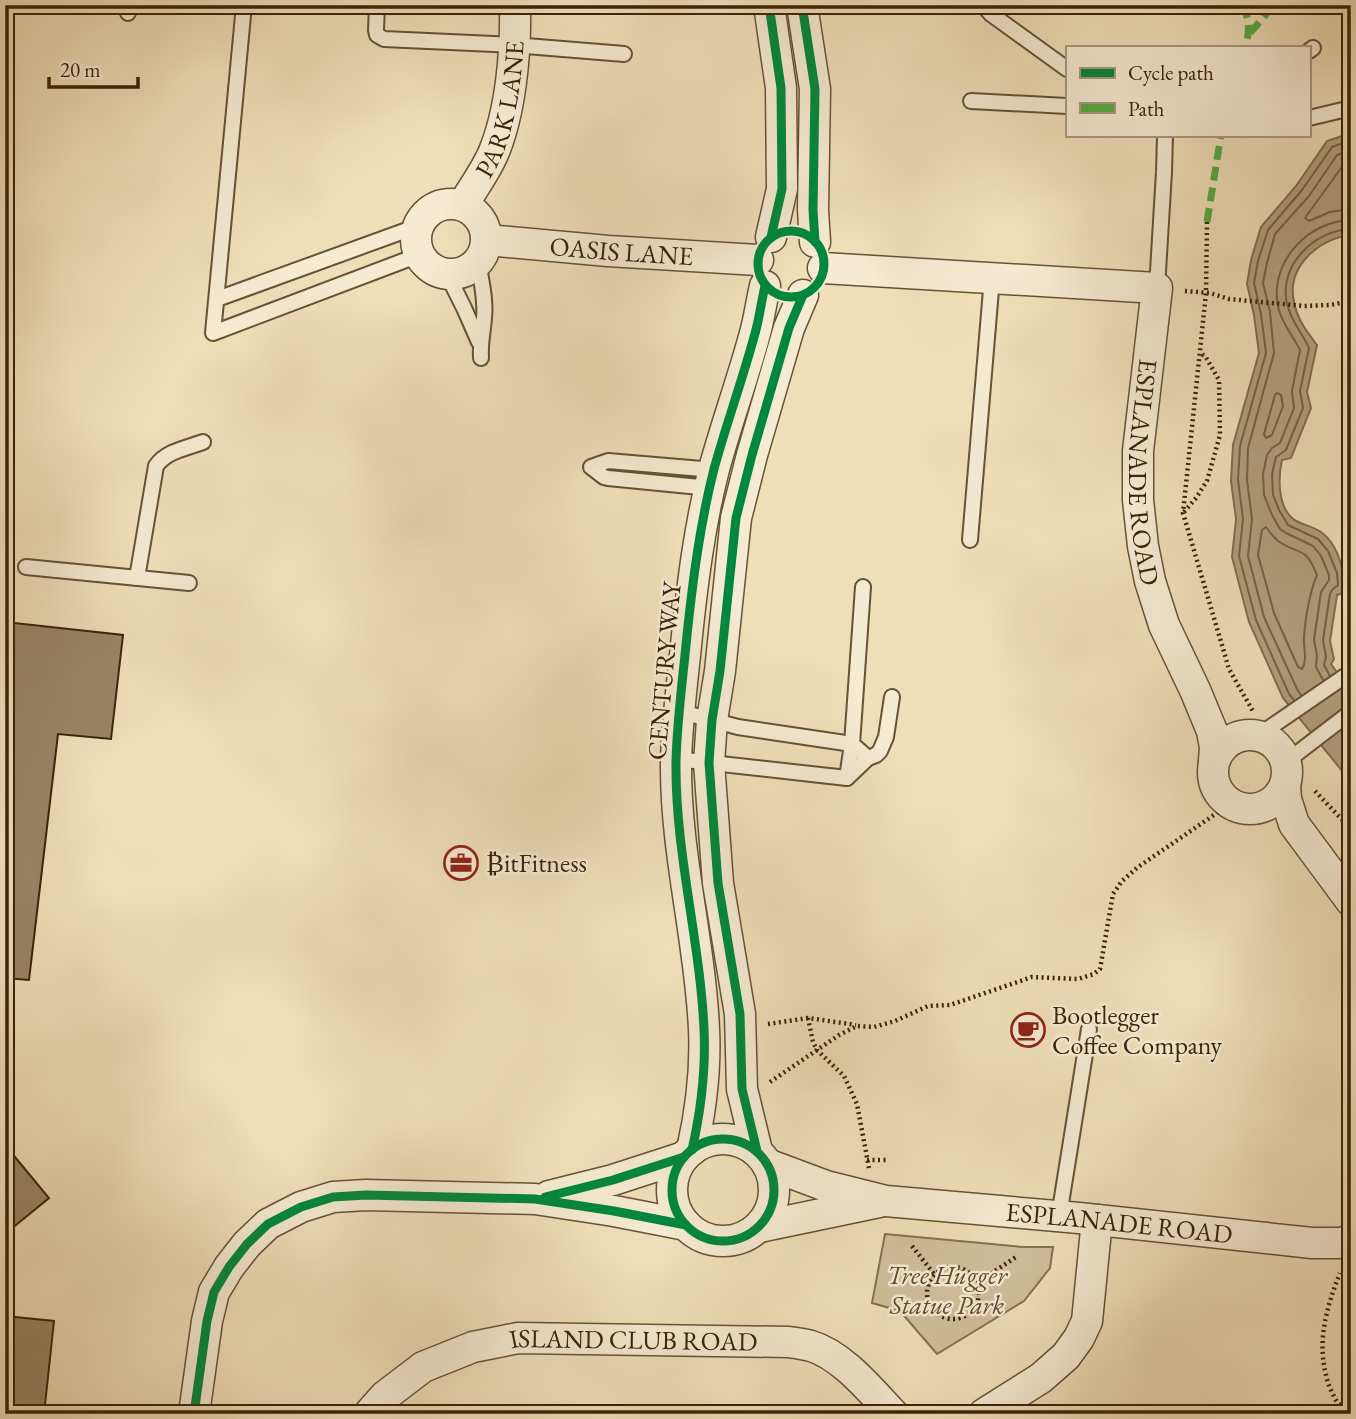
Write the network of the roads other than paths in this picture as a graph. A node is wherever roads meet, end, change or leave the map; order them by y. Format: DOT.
graph roads {
  1 [pos="244,5"];
  2 [pos="377,5"];
  3 [pos="515,5"];
  4 [pos="769,5"];
  5 [pos="802,5"];
  6 [pos="983,5"];
  7 [pos="514,45"];
  8 [pos="624,54"];
  9 [pos="1066,68"];
  10 [pos="971,101"];
  11 [pos="1066,106"];
  12 [pos="1351,108"];
  13 [pos="1310,118"];
  14 [pos="1164,136"];
  15 [pos="463,205"];
  16 [pos="418,226"];
  17 [pos="483,250"];
  18 [pos="419,255"];
  19 [pos="819,255"];
  20 [pos="765,261"];
  21 [pos="447,274"];
  22 [pos="992,278"];
  23 [pos="1157,288"];
  24 [pos="803,295"];
  25 [pos="217,299"];
  26 [pos="203,442"];
  27 [pos="712,479"];
  28 [pos="970,540"];
  29 [pos="26,567"];
  30 [pos="137,578"];
  31 [pos="189,583"];
  32 [pos="863,587"];
  33 [pos="1351,672"];
  34 [pos="1195,690"];
  35 [pos="892,697"];
  36 [pos="678,711"];
  37 [pos="1351,712"];
  38 [pos="712,720"];
  39 [pos="1259,733"];
  40 [pos="852,744"];
  41 [pos="868,758"];
  42 [pos="676,759"];
  43 [pos="1214,761"];
  44 [pos="1293,762"];
  45 [pos="709,763"];
  46 [pos="847,778"];
  47 [pos="1240,806"];
  48 [pos="1294,824"];
  49 [pos="1351,901"];
  50 [pos="1088,1029"];
  51 [pos="688,1154"];
  52 [pos="762,1157"];
  53 [pos="878,1190"];
  54 [pos="535,1199"];
  55 [pos="1078,1218"];
  56 [pos="686,1225"];
  57 [pos="758,1227"];
  58 [pos="1347,1241"];
  59 [pos="194,1414"];
  60 [pos="369,1414"];
  61 [pos="893,1414"];
  62 [pos="984,1414"];
  1 -- 25 [label="lane"];
  2 -- 7 [label="lane"];
  3 -- 7 [label="street, PARK LANE"];
  4 -- 20 [label="street, CENTURY WAY"];
  5 -- 19 [label="street"];
  6 -- 9 [label="lane"];
  7 -- 8 [label="lane"];
  7 -- 15 [label="street, PARK LANE"];
  10 -- 11 [label="lane"];
  12 -- 13 [label="lane"];
  14 -- 23 [label="lane"];
  15 -- 16 [label="street"];
  15 -- 17 [label="street"];
  16 -- 18 [label="street"];
  16 -- 25 [label="lane"];
  17 -- 20 [label="street, OASIS LANE"];
  17 -- 21 [label="street"];
  17 -- 21 [label="lane"];
  18 -- 21 [label="street"];
  18 -- 25 [label="lane"];
  19 -- 20 [label="street"];
  19 -- 22 [label="street"];
  19 -- 24 [label="street"];
  20 -- 24 [label="street"];
  20 -- 27 [label="street, CENTURY WAY"];
  22 -- 23 [label="street"];
  22 -- 28 [label="lane"];
  23 -- 34 [label="street, ESPLANADE ROAD"];
  24 -- 38 [label="street, CENTURY WAY"];
  26 -- 30 [label="lane"];
  27 -- 27 [label="lane"];
  27 -- 36 [label="street, CENTURY WAY"];
  29 -- 30 [label="lane"];
  30 -- 31 [label="lane"];
  32 -- 40 [label="lane"];
  33 -- 39 [label="lane"];
  34 -- 39 [label="street, ESPLANADE ROAD"];
  34 -- 43 [label="street, ESPLANADE ROAD"];
  35 -- 41 [label="lane"];
  36 -- 38 [label="lane"];
  36 -- 42 [label="street, CENTURY WAY"];
  37 -- 44 [label="lane"];
  38 -- 40 [label="lane"];
  38 -- 45 [label="street, CENTURY WAY"];
  39 -- 43 [label="street"];
  39 -- 44 [label="street"];
  40 -- 41 [label="lane"];
  40 -- 46 [label="lane"];
  41 -- 46 [label="lane"];
  42 -- 45 [label="lane"];
  42 -- 51 [label="street, CENTURY WAY"];
  43 -- 47 [label="street"];
  44 -- 47 [label="street"];
  44 -- 48 [label="street"];
  45 -- 46 [label="lane"];
  45 -- 52 [label="street, CENTURY WAY"];
  47 -- 48 [label="street"];
  48 -- 49 [label="street"];
  50 -- 55 [label="lane"];
  51 -- 52 [label="street"];
  51 -- 54 [label="street"];
  51 -- 56 [label="street"];
  52 -- 53 [label="street, ESPLANADE ROAD"];
  52 -- 57 [label="street"];
  53 -- 55 [label="street, ESPLANADE ROAD"];
  53 -- 57 [label="street, ESPLANADE ROAD"];
  54 -- 56 [label="street"];
  54 -- 59 [label="street"];
  55 -- 58 [label="street, ESPLANADE ROAD"];
  55 -- 62 [label="street"];
  56 -- 57 [label="street"];
  60 -- 61 [label="street, ISLAND CLUB ROAD"];
}
